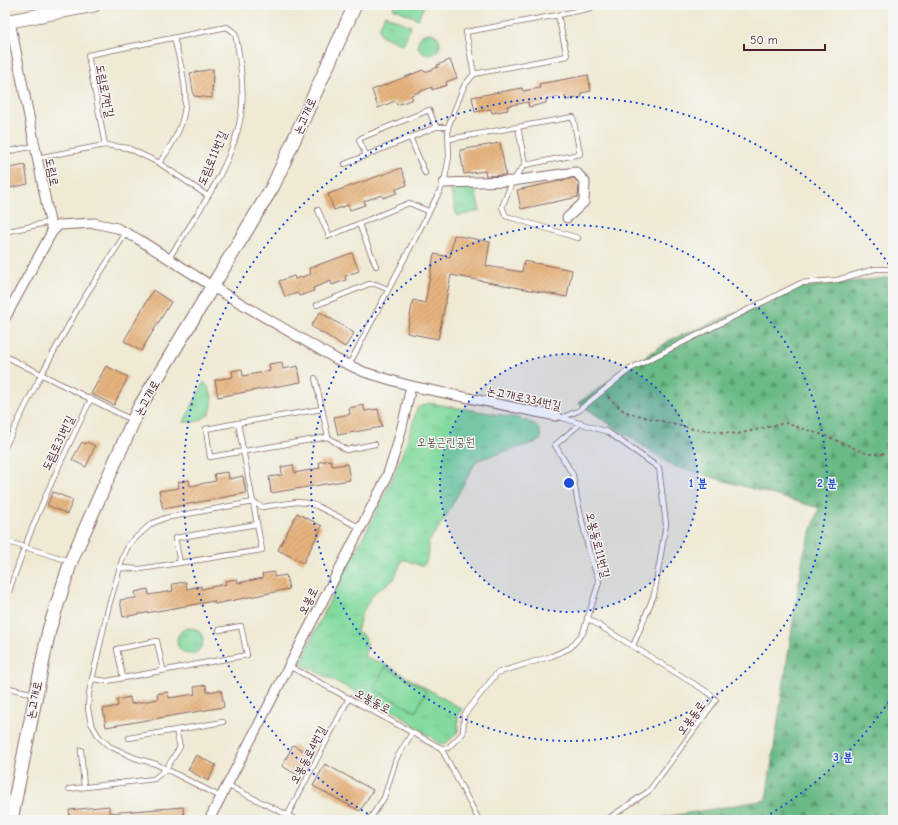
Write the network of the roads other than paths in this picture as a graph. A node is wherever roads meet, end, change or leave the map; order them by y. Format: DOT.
graph roads {
  1 [pos="94,5"];
  2 [pos="344,5"];
  3 [pos="355,5"];
  4 [pos="591,8"];
  5 [pos="558,15"];
  6 [pos="348,21"];
  7 [pos="8,22"];
  8 [pos="235,33"];
  9 [pos="174,38"];
  10 [pos="474,74"];
  11 [pos="436,127"];
  12 [pos="448,127"];
  13 [pos="518,128"];
  14 [pos="410,137"];
  15 [pos="450,139"];
  16 [pos="105,145"];
  17 [pos="35,146"];
  18 [pos="5,152"];
  19 [pos="366,155"];
  20 [pos="37,158"];
  21 [pos="159,163"];
  22 [pos="345,164"];
  23 [pos="525,165"];
  24 [pos="425,173"];
  25 [pos="512,181"];
  26 [pos="444,183"];
  27 [pos="208,196"];
  28 [pos="318,210"];
  29 [pos="428,211"];
  30 [pos="567,218"];
  31 [pos="50,222"];
  32 [pos="359,224"];
  33 [pos="5,232"];
  34 [pos="52,232"];
  35 [pos="126,233"];
  36 [pos="578,238"];
  37 [pos="169,258"];
  38 [pos="376,266"];
  39 [pos="893,269"];
  40 [pos="213,287"];
  41 [pos="388,289"];
  42 [pos="317,305"];
  43 [pos="5,318"];
  44 [pos="5,356"];
  45 [pos="350,365"];
  46 [pos="41,375"];
  47 [pos="315,378"];
  48 [pos="411,386"];
  49 [pos="91,399"];
  50 [pos="322,409"];
  51 [pos="558,417"];
  52 [pos="134,421"];
  53 [pos="238,423"];
  54 [pos="581,423"];
  55 [pos="328,437"];
  56 [pos="375,444"];
  57 [pos="5,447"];
  58 [pos="244,451"];
  59 [pos="253,502"];
  60 [pos="257,524"];
  61 [pos="360,527"];
  62 [pos="5,541"];
  63 [pos="24,547"];
  64 [pos="71,561"];
  65 [pos="180,563"];
  66 [pos="120,568"];
  67 [pos="5,604"];
  68 [pos="588,618"];
  69 [pos="218,630"];
  70 [pos="632,646"];
  71 [pos="288,665"];
  72 [pos="163,670"];
  73 [pos="123,678"];
  74 [pos="92,679"];
  75 [pos="5,687"];
  76 [pos="36,694"];
  77 [pos="348,698"];
  78 [pos="223,722"];
  79 [pos="176,730"];
  80 [pos="412,733"];
  81 [pos="129,738"];
  82 [pos="441,748"];
  83 [pos="81,750"];
  84 [pos="166,769"];
  85 [pos="227,785"];
  86 [pos="84,787"];
  87 [pos="69,789"];
  88 [pos="221,797"];
  89 [pos="288,815"];
  90 [pos="11,820"];
  91 [pos="209,820"];
  92 [pos="285,820"];
  93 [pos="297,820"];
  94 [pos="369,820"];
  95 [pos="479,820"];
  96 [pos="606,820"];
  1 -- 7 [label="main road"];
  2 -- 6 [label="main road"];
  3 -- 6 [label="main road, 논고개로"];
  4 -- 5 [label="lane"];
  5 -- 10 [label="lane"];
  5 -- 10 [label="lane"];
  6 -- 40 [label="main road, 논고개로"];
  7 -- 17 [label="street, 도림로"];
  8 -- 9 [label="lane, 도림로7번길"];
  8 -- 27 [label="lane, 도림로11번길"];
  9 -- 16 [label="lane, 도림로7번길"];
  9 -- 21 [label="lane"];
  10 -- 12 [label="lane"];
  11 -- 12 [label="lane"];
  11 -- 14 [label="lane"];
  11 -- 19 [label="lane"];
  12 -- 15 [label="lane"];
  13 -- 15 [label="lane"];
  13 -- 23 [label="lane"];
  13 -- 23 [label="lane"];
  14 -- 19 [label="lane"];
  14 -- 24 [label="lane"];
  15 -- 26 [label="lane"];
  16 -- 20 [label="lane"];
  16 -- 21 [label="lane"];
  17 -- 18 [label="lane"];
  17 -- 20 [label="street, 도림로"];
  19 -- 22 [label="lane"];
  20 -- 31 [label="street, 도림로"];
  21 -- 27 [label="lane"];
  23 -- 25 [label="lane"];
  25 -- 26 [label="street"];
  25 -- 30 [label="street"];
  25 -- 36 [label="lane"];
  26 -- 29 [label="lane"];
  27 -- 37 [label="lane, 도림로11번길"];
  28 -- 32 [label="lane"];
  29 -- 32 [label="lane"];
  29 -- 41 [label="lane"];
  31 -- 33 [label="lane"];
  31 -- 34 [label="street, 도림로"];
  32 -- 38 [label="lane"];
  34 -- 35 [label="street"];
  34 -- 43 [label="street"];
  35 -- 37 [label="street"];
  35 -- 46 [label="lane"];
  37 -- 40 [label="street"];
  39 -- 51 [label="lane"];
  40 -- 45 [label="street, 논고개로334번길"];
  40 -- 52 [label="main road, 논고개로"];
  41 -- 42 [label="lane"];
  41 -- 45 [label="lane"];
  44 -- 46 [label="lane"];
  45 -- 48 [label="street, 논고개로334번길"];
  46 -- 49 [label="lane"];
  46 -- 57 [label="lane"];
  47 -- 50 [label="lane"];
  48 -- 51 [label="street, 논고개로334번길"];
  48 -- 61 [label="street, 오봉로"];
  49 -- 52 [label="lane"];
  49 -- 63 [label="lane, 도림로31번길"];
  50 -- 53 [label="lane"];
  50 -- 55 [label="lane"];
  51 -- 54 [label="lane, 논고개로334번길"];
  52 -- 64 [label="main road, 논고개로"];
  53 -- 58 [label="lane"];
  53 -- 58 [label="lane"];
  54 -- 68 [label="lane, 오봉동로11번길"];
  54 -- 70 [label="lane, 논고개로334번길"];
  55 -- 56 [label="lane"];
  55 -- 58 [label="lane"];
  58 -- 59 [label="lane"];
  59 -- 60 [label="lane"];
  59 -- 61 [label="lane"];
  59 -- 66 [label="lane"];
  60 -- 65 [label="lane"];
  60 -- 65 [label="lane"];
  61 -- 71 [label="street, 오봉로"];
  62 -- 63 [label="lane"];
  63 -- 64 [label="lane"];
  63 -- 67 [label="lane, 도림로31번길"];
  64 -- 76 [label="main road, 논고개로"];
  65 -- 66 [label="lane"];
  66 -- 74 [label="lane"];
  68 -- 70 [label="lane, 오봉동로"];
  68 -- 82 [label="lane, 오봉동로11번길"];
  69 -- 72 [label="lane"];
  70 -- 96 [label="lane, 오봉동로"];
  71 -- 77 [label="lane, 오봉동로"];
  71 -- 85 [label="street, 오봉로"];
  72 -- 73 [label="lane"];
  72 -- 73 [label="lane"];
  73 -- 74 [label="lane"];
  74 -- 84 [label="lane"];
  75 -- 76 [label="lane"];
  76 -- 90 [label="main road, 논고개로"];
  77 -- 80 [label="lane, 오봉동로"];
  77 -- 89 [label="lane, 오봉동로4번길"];
  78 -- 79 [label="lane"];
  79 -- 81 [label="lane"];
  79 -- 84 [label="lane"];
  80 -- 82 [label="lane, 오봉동로"];
  80 -- 94 [label="lane"];
  82 -- 95 [label="lane"];
  83 -- 86 [label="lane"];
  84 -- 86 [label="lane"];
  84 -- 88 [label="lane"];
  85 -- 88 [label="street, 오봉로"];
  85 -- 89 [label="lane"];
  86 -- 87 [label="lane"];
  88 -- 91 [label="street, 오봉로"];
  89 -- 92 [label="lane, 오봉동로4번길"];
  89 -- 93 [label="lane"];
}
